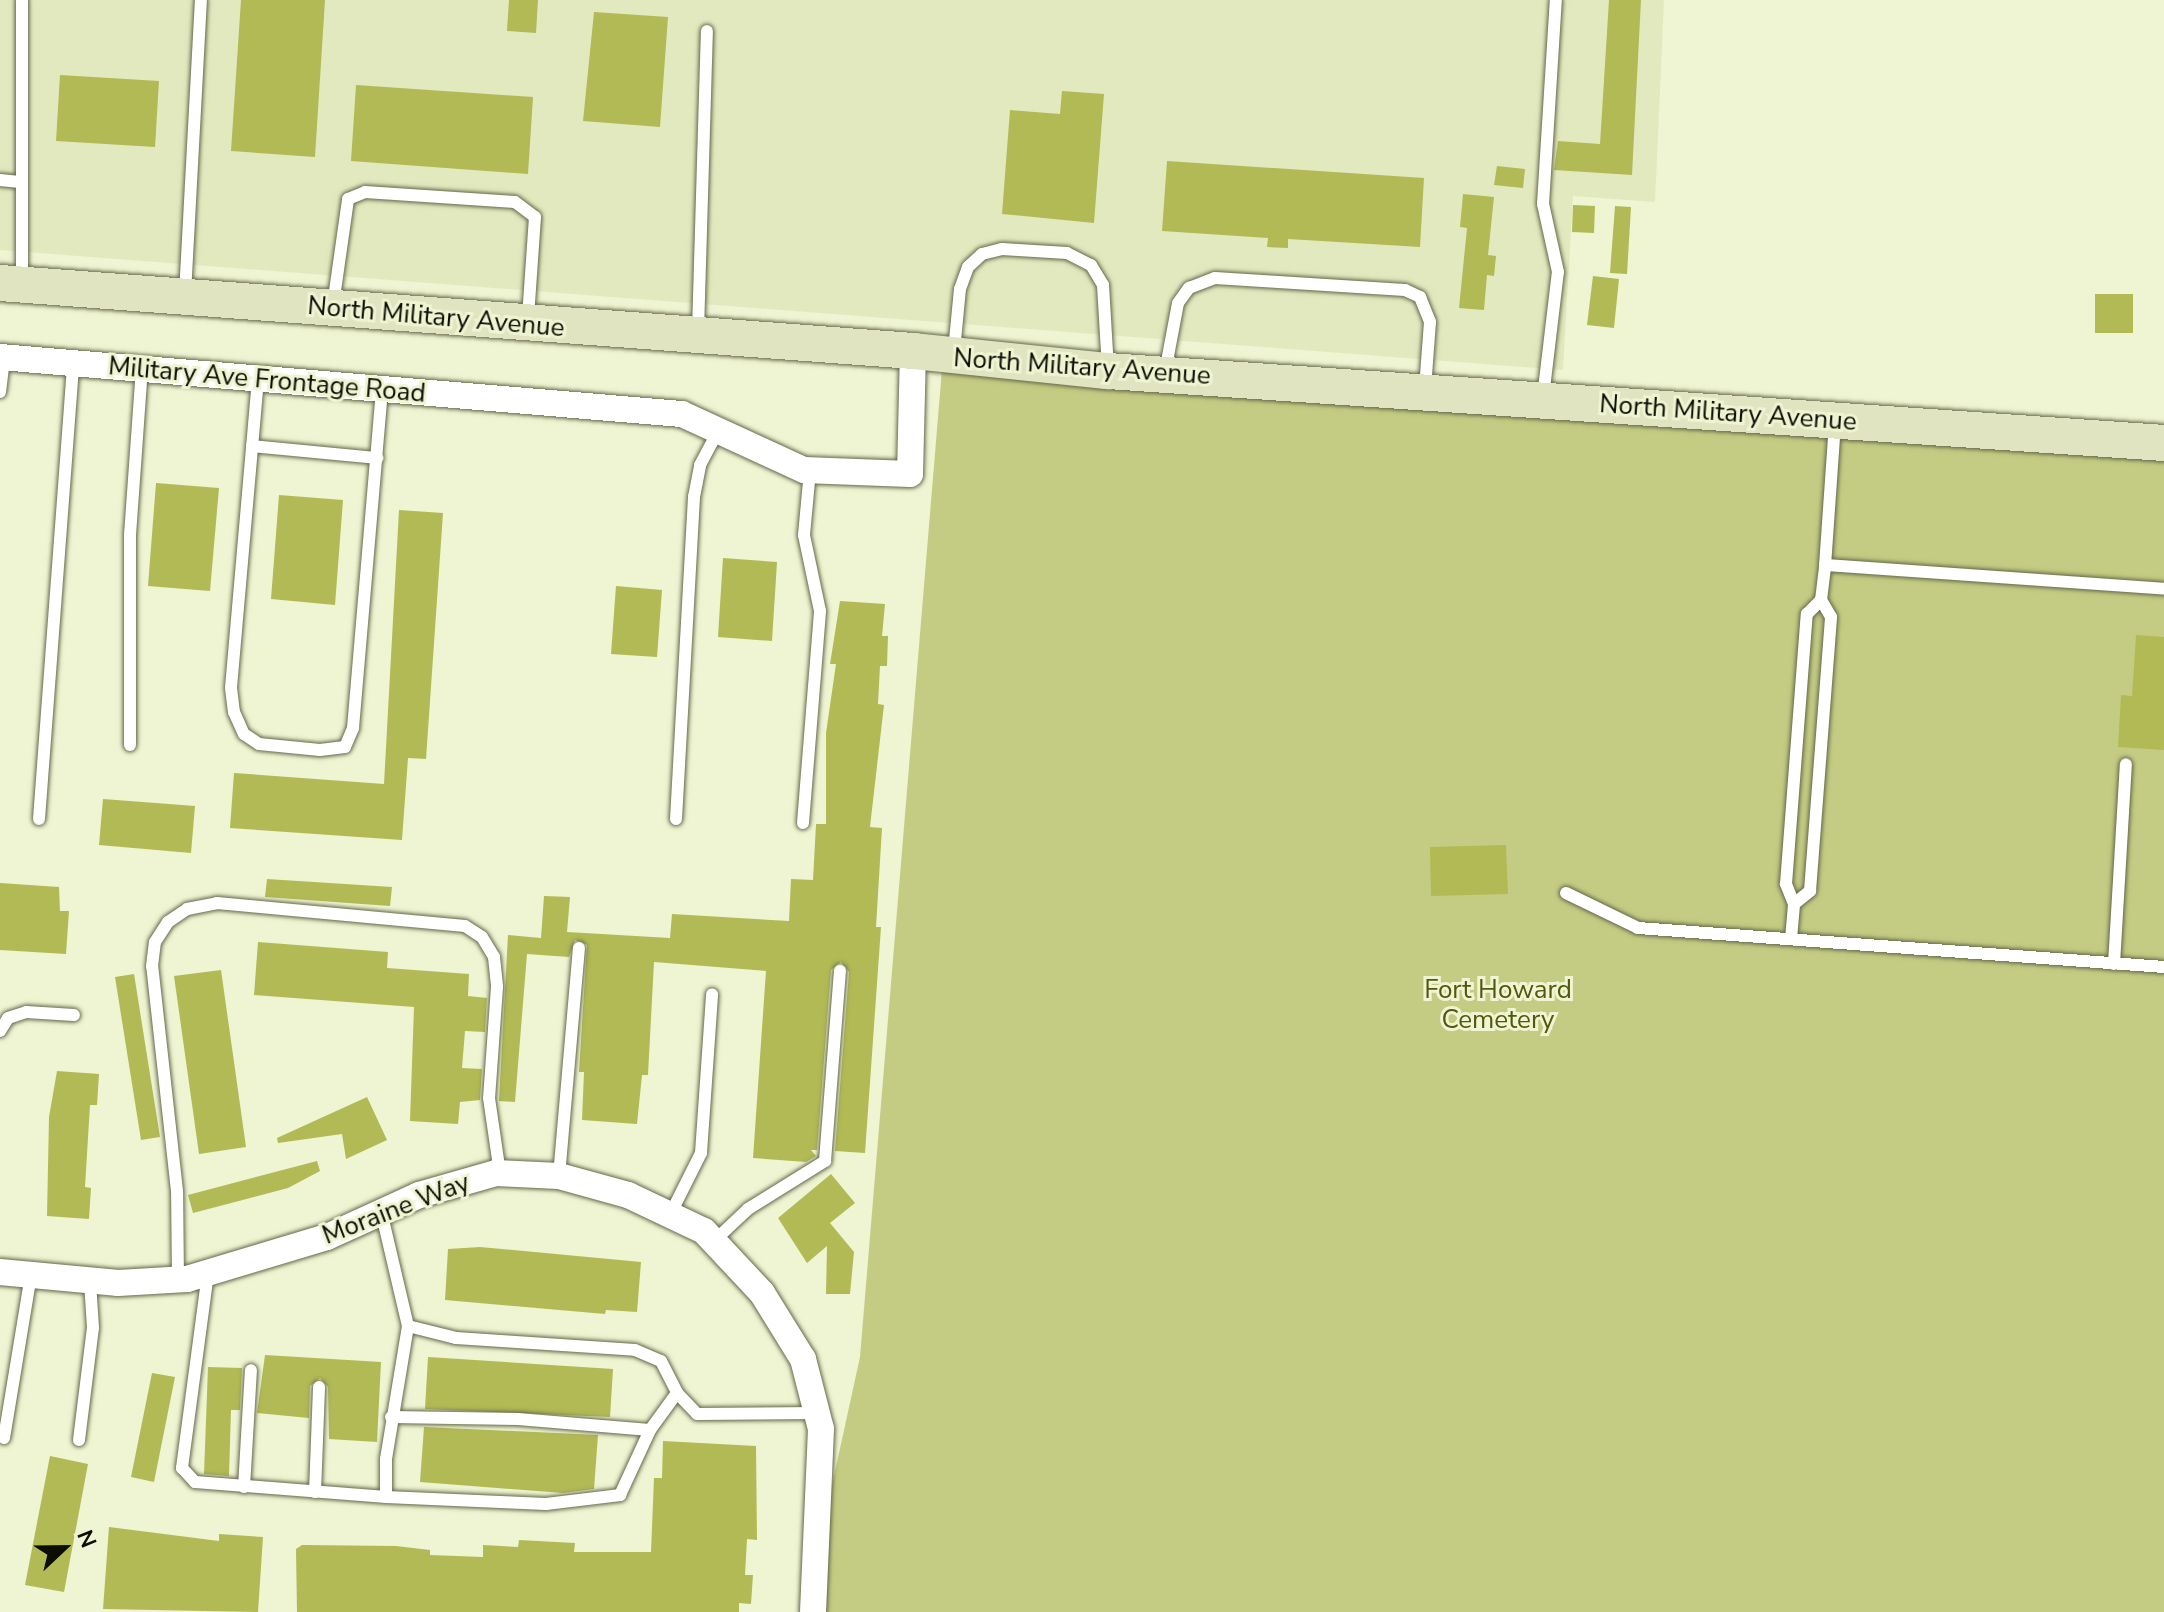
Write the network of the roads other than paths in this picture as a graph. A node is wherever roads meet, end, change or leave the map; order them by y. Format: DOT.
graph roads {
  1 [pos="22,0"];
  2 [pos="201,0"];
  3 [pos="1556,0"];
  4 [pos="707,31"];
  5 [pos="0,180"];
  6 [pos="20,182"];
  7 [pos="11,284"];
  8 [pos="185,297"];
  9 [pos="333,309"];
  10 [pos="527,325"];
  11 [pos="697,338"];
  12 [pos="913,351"];
  13 [pos="2,357"];
  14 [pos="953,358"];
  15 [pos="73,363"];
  16 [pos="142,369"];
  17 [pos="1108,371"];
  18 [pos="1165,373"];
  19 [pos="258,379"];
  20 [pos="382,389"];
  21 [pos="1424,391"];
  22 [pos="0,392"];
  23 [pos="1543,400"];
  24 [pos="1836,420"];
  25 [pos="718,431"];
  26 [pos="2164,443"];
  27 [pos="252,446"];
  28 [pos="377,458"];
  29 [pos="810,470"];
  30 [pos="1825,565"];
  31 [pos="2164,589"];
  32 [pos="1821,600"];
  33 [pos="130,745"];
  34 [pos="2126,764"];
  35 [pos="39,819"];
  36 [pos="676,819"];
  37 [pos="803,823"];
  38 [pos="1566,893"];
  39 [pos="1794,904"];
  40 [pos="1791,939"];
  41 [pos="579,948"];
  42 [pos="2114,964"];
  43 [pos="2164,967"];
  44 [pos="840,971"];
  45 [pos="712,994"];
  46 [pos="74,1015"];
  47 [pos="0,1031"];
  48 [pos="500,1173"];
  49 [pos="559,1176"];
  50 [pos="381,1211"];
  51 [pos="670,1215"];
  52 [pos="714,1241"];
  53 [pos="0,1272"];
  54 [pos="208,1273"];
  55 [pos="31,1275"];
  56 [pos="178,1280"];
  57 [pos="90,1281"];
  58 [pos="408,1326"];
  59 [pos="251,1370"];
  60 [pos="319,1387"];
  61 [pos="677,1393"];
  62 [pos="817,1413"];
  63 [pos="391,1417"];
  64 [pos="650,1430"];
  65 [pos="4,1438"];
  66 [pos="79,1440"];
  67 [pos="244,1487"];
  68 [pos="315,1492"];
  69 [pos="386,1497"];
  70 [pos="813,1612"];
  1 -- 6 [label="lane"];
  2 -- 8 [label="lane"];
  3 -- 23 [label="lane"];
  4 -- 11 [label="lane"];
  5 -- 6 [label="lane"];
  6 -- 7 [label="lane"];
  7 -- 8 [label="main road, North Military Avenue"];
  8 -- 9 [label="main road, North Military Avenue"];
  9 -- 10 [label="main road, North Military Avenue"];
  9 -- 10 [label="lane"];
  10 -- 11 [label="main road, North Military Avenue"];
  11 -- 12 [label="main road, North Military Avenue"];
  12 -- 14 [label="main road, North Military Avenue"];
  12 -- 29 [label="street"];
  13 -- 15 [label="street, Military Ave Frontage Road"];
  13 -- 22 [label="lane"];
  14 -- 17 [label="main road, North Military Avenue"];
  14 -- 17 [label="lane"];
  15 -- 16 [label="street, Military Ave Frontage Road"];
  15 -- 35 [label="lane"];
  16 -- 19 [label="street, Military Ave Frontage Road"];
  16 -- 33 [label="lane"];
  17 -- 18 [label="main road, North Military Avenue"];
  18 -- 21 [label="main road, North Military Avenue"];
  18 -- 21 [label="lane"];
  19 -- 20 [label="street, Military Ave Frontage Road"];
  19 -- 27 [label="lane"];
  20 -- 25 [label="street, Military Ave Frontage Road"];
  20 -- 28 [label="lane"];
  21 -- 23 [label="main road, North Military Avenue"];
  23 -- 24 [label="main road, North Military Avenue"];
  24 -- 26 [label="main road, North Military Avenue"];
  24 -- 30 [label="lane"];
  25 -- 29 [label="street, Military Ave Frontage Road"];
  25 -- 36 [label="lane"];
  27 -- 28 [label="lane"];
  27 -- 28 [label="lane"];
  29 -- 37 [label="lane"];
  30 -- 31 [label="lane"];
  30 -- 32 [label="lane"];
  32 -- 39 [label="lane"];
  32 -- 39 [label="lane"];
  34 -- 42 [label="lane"];
  38 -- 40 [label="lane"];
  39 -- 40 [label="lane"];
  40 -- 42 [label="lane"];
  41 -- 49 [label="lane"];
  42 -- 43 [label="lane"];
  44 -- 52 [label="lane"];
  45 -- 51 [label="lane"];
  46 -- 47 [label="lane"];
  48 -- 49 [label="street, Moraine Way"];
  48 -- 50 [label="street, Moraine Way"];
  48 -- 56 [label="lane"];
  49 -- 51 [label="street, Moraine Way"];
  50 -- 54 [label="street, Moraine Way"];
  50 -- 58 [label="lane"];
  51 -- 52 [label="street, Moraine Way"];
  52 -- 62 [label="street, Moraine Way"];
  53 -- 55 [label="street, Moraine Way"];
  54 -- 56 [label="street, Moraine Way"];
  54 -- 67 [label="lane"];
  55 -- 57 [label="street, Moraine Way"];
  55 -- 65 [label="lane"];
  56 -- 57 [label="street, Moraine Way"];
  57 -- 66 [label="lane"];
  58 -- 61 [label="lane"];
  58 -- 63 [label="lane"];
  59 -- 67 [label="lane"];
  60 -- 68 [label="lane"];
  61 -- 62 [label="lane"];
  61 -- 64 [label="lane"];
  62 -- 70 [label="street, Moraine Way"];
  63 -- 64 [label="lane"];
  63 -- 69 [label="lane"];
  64 -- 69 [label="lane"];
  67 -- 68 [label="lane"];
  68 -- 69 [label="lane"];
}
